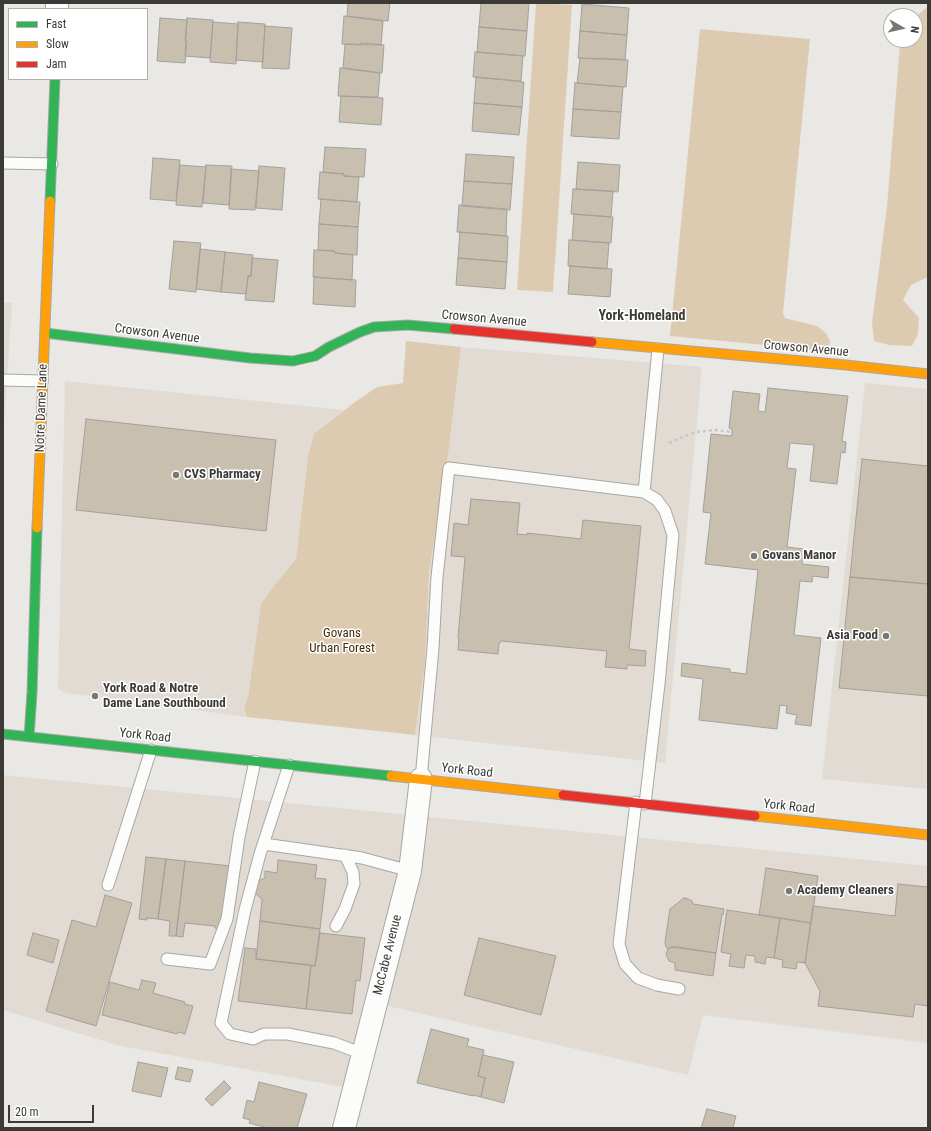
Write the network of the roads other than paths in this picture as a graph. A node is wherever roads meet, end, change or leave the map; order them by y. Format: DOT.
graph roads {
  1 [pos="55,80"];
  2 [pos="3,163"];
  3 [pos="52,164"];
  4 [pos="45,333"];
  5 [pos="658,348"];
  6 [pos="928,374"];
  7 [pos="3,380"];
  8 [pos="42,381"];
  9 [pos="644,492"];
  10 [pos="3,734"];
  11 [pos="29,737"];
  12 [pos="151,750"];
  13 [pos="255,761"];
  14 [pos="289,765"];
  15 [pos="421,780"];
  16 [pos="640,803"];
  17 [pos="928,835"];
  18 [pos="264,844"];
  19 [pos="345,855"];
  20 [pos="410,871"];
  21 [pos="108,885"];
  22 [pos="336,926"];
  23 [pos="167,959"];
  24 [pos="680,989"];
  25 [pos="363,1054"];
  26 [pos="344,1128"];
  1 -- 3 [label="street, Notre Dame Lane"];
  2 -- 3 [label="lane"];
  3 -- 4 [label="street, Notre Dame Lane"];
  4 -- 5 [label="street, Crowson Avenue"];
  4 -- 8 [label="street, Notre Dame Lane"];
  5 -- 6 [label="street, Crowson Avenue"];
  5 -- 9 [label="lane"];
  7 -- 8 [label="lane"];
  8 -- 11 [label="street, Notre Dame Lane"];
  9 -- 15 [label="lane"];
  9 -- 16 [label="lane"];
  10 -- 11 [label="street, York Road"];
  11 -- 12 [label="street, York Road"];
  12 -- 13 [label="street, York Road"];
  12 -- 21 [label="lane"];
  13 -- 14 [label="street, York Road"];
  13 -- 23 [label="lane"];
  14 -- 15 [label="street, York Road"];
  14 -- 18 [label="lane"];
  15 -- 16 [label="street, York Road"];
  15 -- 20 [label="street, McCabe Avenue"];
  16 -- 17 [label="street, York Road"];
  16 -- 24 [label="lane"];
  18 -- 19 [label="lane"];
  18 -- 25 [label="lane"];
  19 -- 20 [label="lane"];
  19 -- 22 [label="lane"];
  20 -- 25 [label="street, McCabe Avenue"];
  25 -- 26 [label="street, McCabe Avenue"];
}
